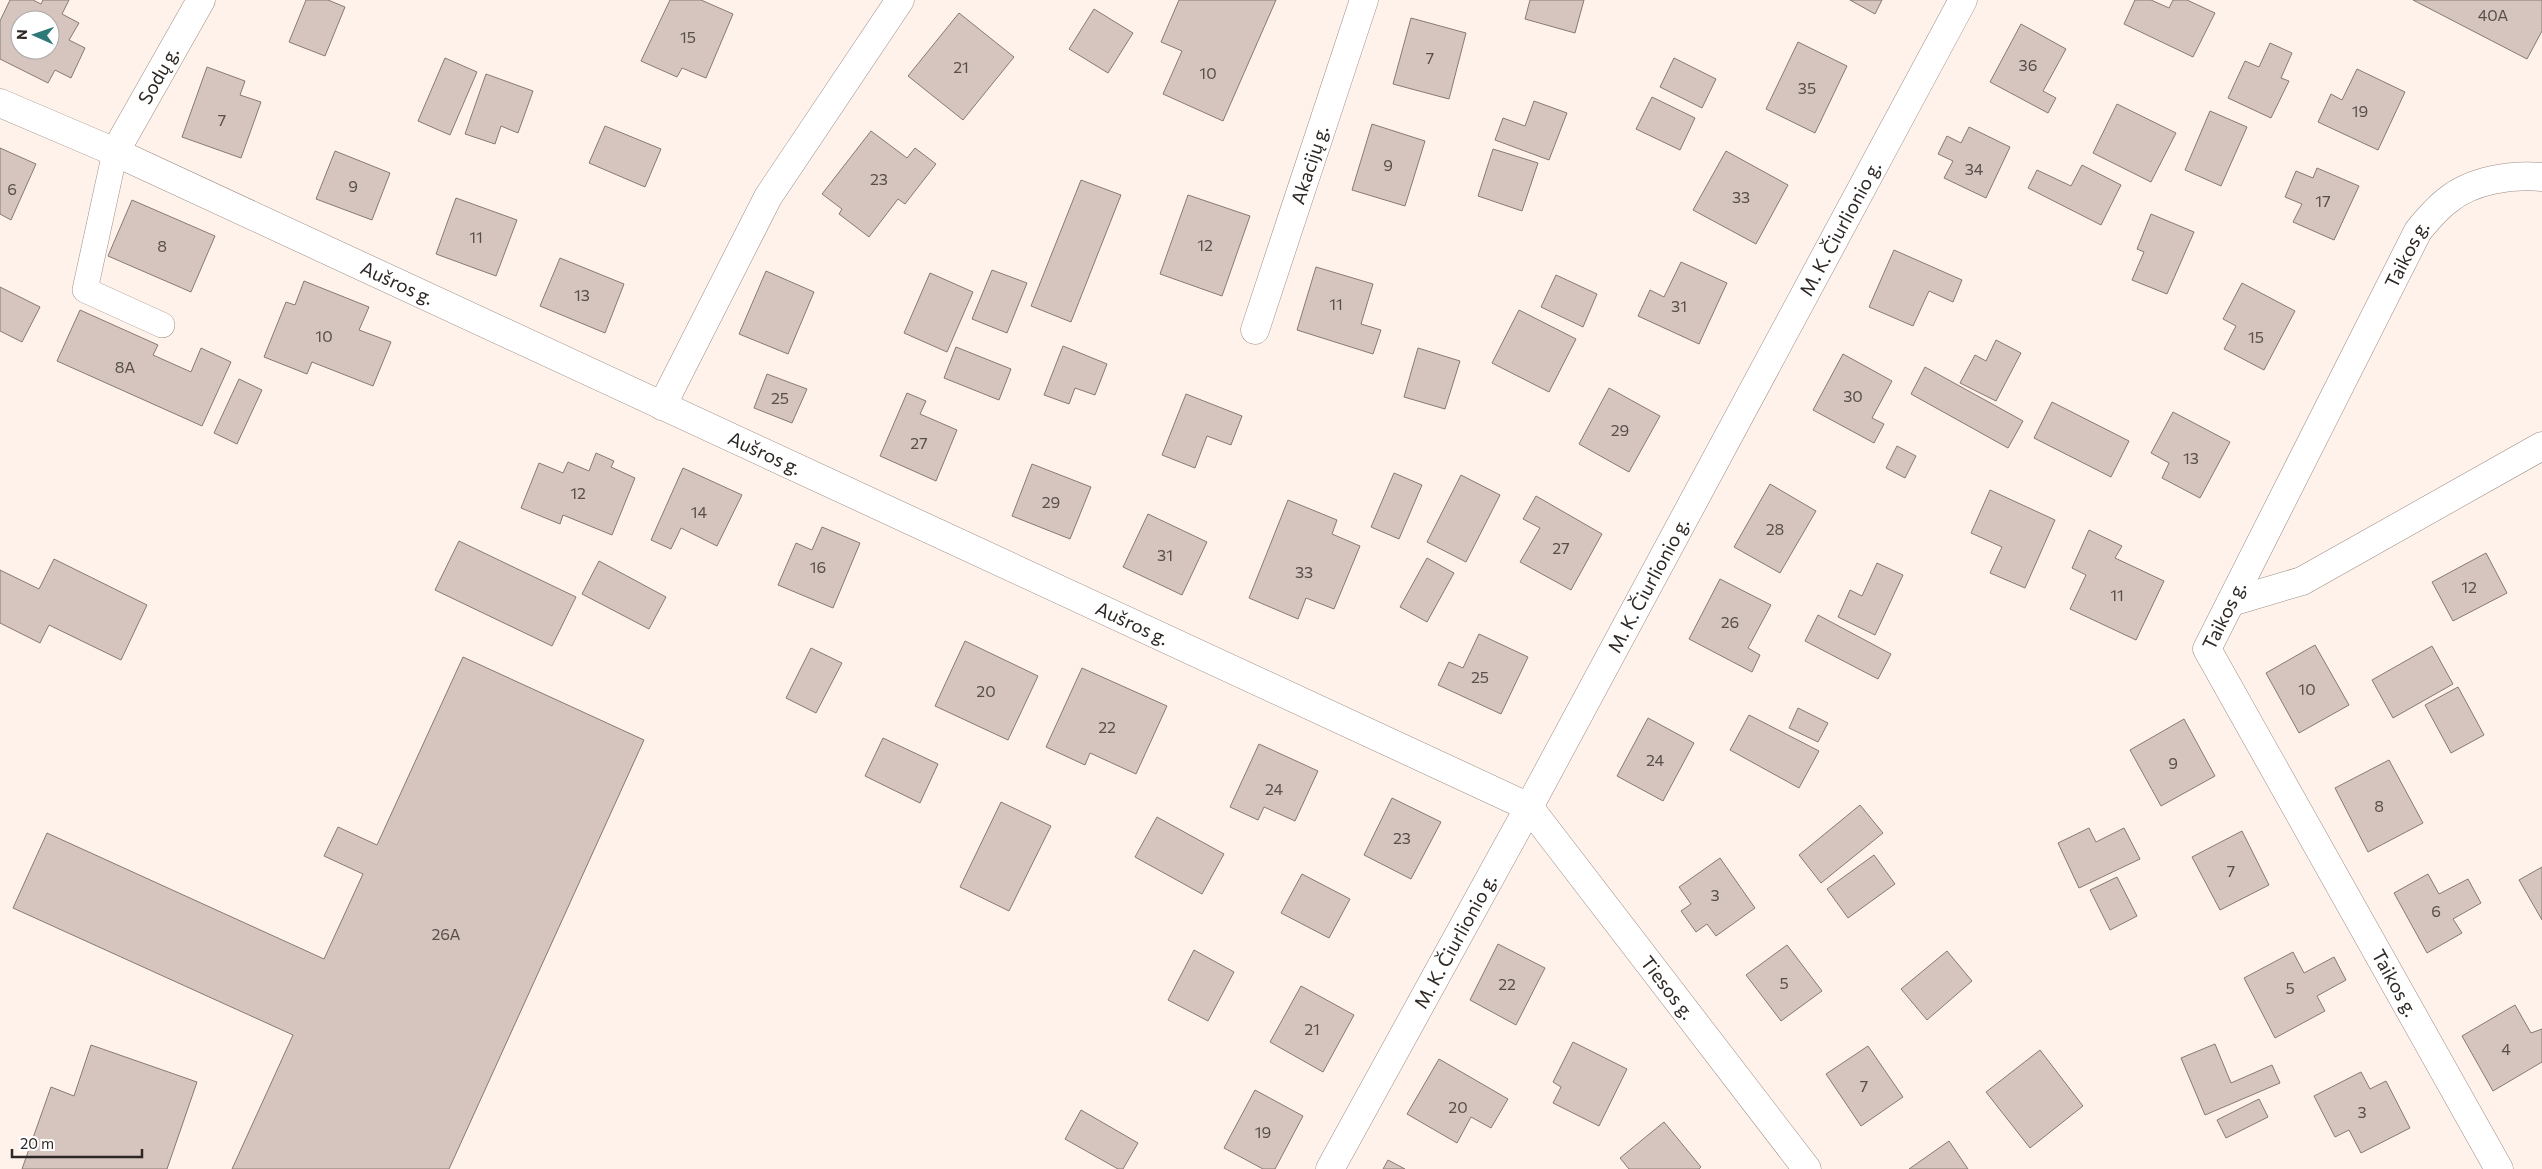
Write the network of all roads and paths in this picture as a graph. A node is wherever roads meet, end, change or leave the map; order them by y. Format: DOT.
graph roads {
  1 [pos="201,0"];
  2 [pos="900,0"];
  3 [pos="1364,0"];
  4 [pos="1963,0"];
  5 [pos="0,103"];
  6 [pos="115,152"];
  7 [pos="2542,177"];
  8 [pos="162,325"];
  9 [pos="1255,330"];
  10 [pos="662,406"];
  11 [pos="2542,446"];
  12 [pos="2231,602"];
  13 [pos="1529,807"];
  14 [pos="1330,1169"];
  15 [pos="1807,1169"];
  16 [pos="2499,1169"];
  1 -- 6 [label="street, Sodų g."];
  2 -- 10 [label="street"];
  3 -- 9 [label="street, Akacijų g."];
  4 -- 13 [label="street, M. K. Čiurlionio g."];
  5 -- 6 [label="street, Aušros g."];
  6 -- 8 [label="lane"];
  6 -- 10 [label="street, Aušros g."];
  7 -- 12 [label="street, Taikos g."];
  10 -- 13 [label="street, Aušros g."];
  11 -- 12 [label="street"];
  12 -- 16 [label="street, Taikos g."];
  13 -- 14 [label="street, M. K. Čiurlionio g."];
  13 -- 15 [label="street, Tiesos g."];
}
